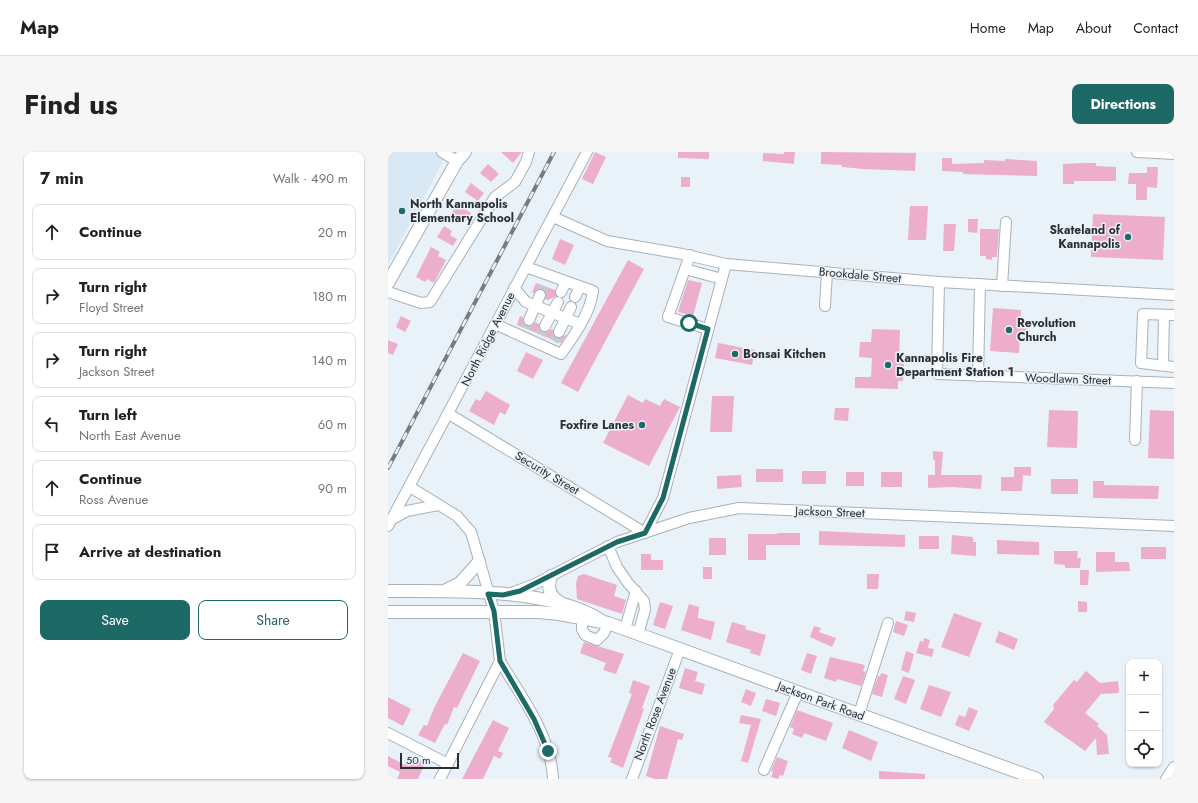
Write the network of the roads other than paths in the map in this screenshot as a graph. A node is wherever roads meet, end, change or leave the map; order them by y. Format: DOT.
graph roads {
  1 [pos="442,152"];
  2 [pos="528,152"];
  3 [pos="587,152"];
  4 [pos="1137,152"];
  5 [pos="1173,153"];
  6 [pos="461,156"];
  7 [pos="553,217"];
  8 [pos="1006,222"];
  9 [pos="690,255"];
  10 [pos="726,264"];
  11 [pos="526,267"];
  12 [pos="685,269"];
  13 [pos="827,272"];
  14 [pos="548,276"];
  15 [pos="722,279"];
  16 [pos="566,282"];
  17 [pos="939,282"];
  18 [pos="388,283"];
  19 [pos="980,284"];
  20 [pos="1002,286"];
  21 [pos="580,287"];
  22 [pos="514,288"];
  23 [pos="388,292"];
  24 [pos="1174,295"];
  25 [pos="535,306"];
  26 [pos="825,306"];
  27 [pos="552,313"];
  28 [pos="1169,315"];
  29 [pos="566,318"];
  30 [pos="495,324"];
  31 [pos="580,324"];
  32 [pos="525,328"];
  33 [pos="708,329"];
  34 [pos="540,334"];
  35 [pos="555,341"];
  36 [pos="1163,365"];
  37 [pos="1174,366"];
  38 [pos="978,376"];
  39 [pos="1137,381"];
  40 [pos="1174,383"];
  41 [pos="449,414"];
  42 [pos="1135,440"];
  43 [pos="410,488"];
  44 [pos="438,505"];
  45 [pos="390,523"];
  46 [pos="1174,526"];
  47 [pos="645,533"];
  48 [pos="608,546"];
  49 [pos="479,562"];
  50 [pos="551,576"];
  51 [pos="388,591"];
  52 [pos="636,591"];
  53 [pos="437,592"];
  54 [pos="488,594"];
  55 [pos="503,595"];
  56 [pos="563,604"];
  57 [pos="494,611"];
  58 [pos="388,612"];
  59 [pos="582,619"];
  60 [pos="606,623"];
  61 [pos="888,624"];
  62 [pos="624,629"];
  63 [pos="638,634"];
  64 [pos="680,649"];
  65 [pos="500,661"];
  66 [pos="798,692"];
  67 [pos="859,714"];
  68 [pos="388,733"];
  69 [pos="448,764"];
  70 [pos="1174,767"];
  71 [pos="764,770"];
  72 [pos="440,779"];
  73 [pos="553,779"];
  74 [pos="632,779"];
  75 [pos="1037,779"];
  76 [pos="1166,779"];
  1 -- 6 [label="street"];
  2 -- 23 [label="street"];
  3 -- 7 [label="street, North Ridge Avenue"];
  4 -- 5 [label="street"];
  6 -- 18 [label="main road"];
  7 -- 9 [label="street, Brookdale Street"];
  7 -- 11 [label="street, North Ridge Avenue"];
  8 -- 20 [label="street"];
  9 -- 10 [label="street, Brookdale Street"];
  9 -- 12 [label="street"];
  10 -- 13 [label="street, Brookdale Street"];
  10 -- 15 [label="street"];
  11 -- 14 [label="street"];
  11 -- 22 [label="street, North Ridge Avenue"];
  12 -- 15 [label="street"];
  12 -- 33 [label="street"];
  13 -- 17 [label="street, Brookdale Street"];
  13 -- 26 [label="street"];
  14 -- 16 [label="street"];
  14 -- 25 [label="street"];
  15 -- 33 [label="street"];
  16 -- 21 [label="street"];
  16 -- 27 [label="street"];
  17 -- 19 [label="street, Brookdale Street"];
  17 -- 38 [label="street, Woodlawn Street"];
  19 -- 20 [label="street, Brookdale Street"];
  19 -- 38 [label="street"];
  20 -- 24 [label="street, Brookdale Street"];
  21 -- 29 [label="street"];
  21 -- 31 [label="street"];
  22 -- 25 [label="street"];
  22 -- 30 [label="street, North Ridge Avenue"];
  25 -- 27 [label="street"];
  25 -- 32 [label="street"];
  27 -- 29 [label="street"];
  27 -- 34 [label="street"];
  28 -- 36 [label="street"];
  28 -- 36 [label="street"];
  29 -- 31 [label="street"];
  29 -- 35 [label="street"];
  30 -- 32 [label="street"];
  30 -- 41 [label="street, North Ridge Avenue"];
  31 -- 35 [label="street"];
  32 -- 34 [label="street"];
  33 -- 47 [label="street"];
  34 -- 35 [label="street"];
  36 -- 37 [label="street"];
  38 -- 39 [label="street, Woodlawn Street"];
  39 -- 40 [label="street, Woodlawn Street"];
  39 -- 42 [label="street"];
  41 -- 43 [label="street, North Ridge Avenue"];
  41 -- 47 [label="street, Security Street"];
  43 -- 44 [label="street"];
  43 -- 45 [label="street, North Ridge Avenue"];
  44 -- 45 [label="street"];
  44 -- 49 [label="street"];
  46 -- 47 [label="street, Jackson Street"];
  47 -- 48 [label="street, Jackson Street"];
  48 -- 50 [label="street, Jackson Street"];
  48 -- 52 [label="street"];
  49 -- 53 [label="main road"];
  49 -- 54 [label="street"];
  50 -- 55 [label="street, Jackson Street"];
  50 -- 56 [label="main road"];
  51 -- 53 [label="main road, Jackson Park Road"];
  52 -- 62 [label="street"];
  52 -- 63 [label="street"];
  53 -- 54 [label="main road, Jackson Park Road"];
  54 -- 55 [label="main road, Jackson Park Road"];
  54 -- 57 [label="street"];
  55 -- 56 [label="main road, Jackson Park Road"];
  56 -- 60 [label="main road, Jackson Park Road"];
  57 -- 58 [label="main road, Jackson Park Road"];
  57 -- 59 [label="main road, Jackson Park Road"];
  57 -- 65 [label="street"];
  59 -- 60 [label="main road, Jackson Park Road"];
  59 -- 60 [label="street"];
  60 -- 62 [label="main road, Jackson Park Road"];
  61 -- 67 [label="street"];
  62 -- 63 [label="main road, Jackson Park Road"];
  63 -- 64 [label="main road, Jackson Park Road"];
  64 -- 66 [label="main road, Jackson Park Road"];
  64 -- 74 [label="street, North Rose Avenue"];
  65 -- 69 [label="street"];
  65 -- 73 [label="street"];
  66 -- 67 [label="main road, Jackson Park Road"];
  66 -- 71 [label="street"];
  67 -- 75 [label="main road, Jackson Park Road"];
  68 -- 69 [label="street"];
  69 -- 72 [label="street"];
  70 -- 76 [label="street"];
}
